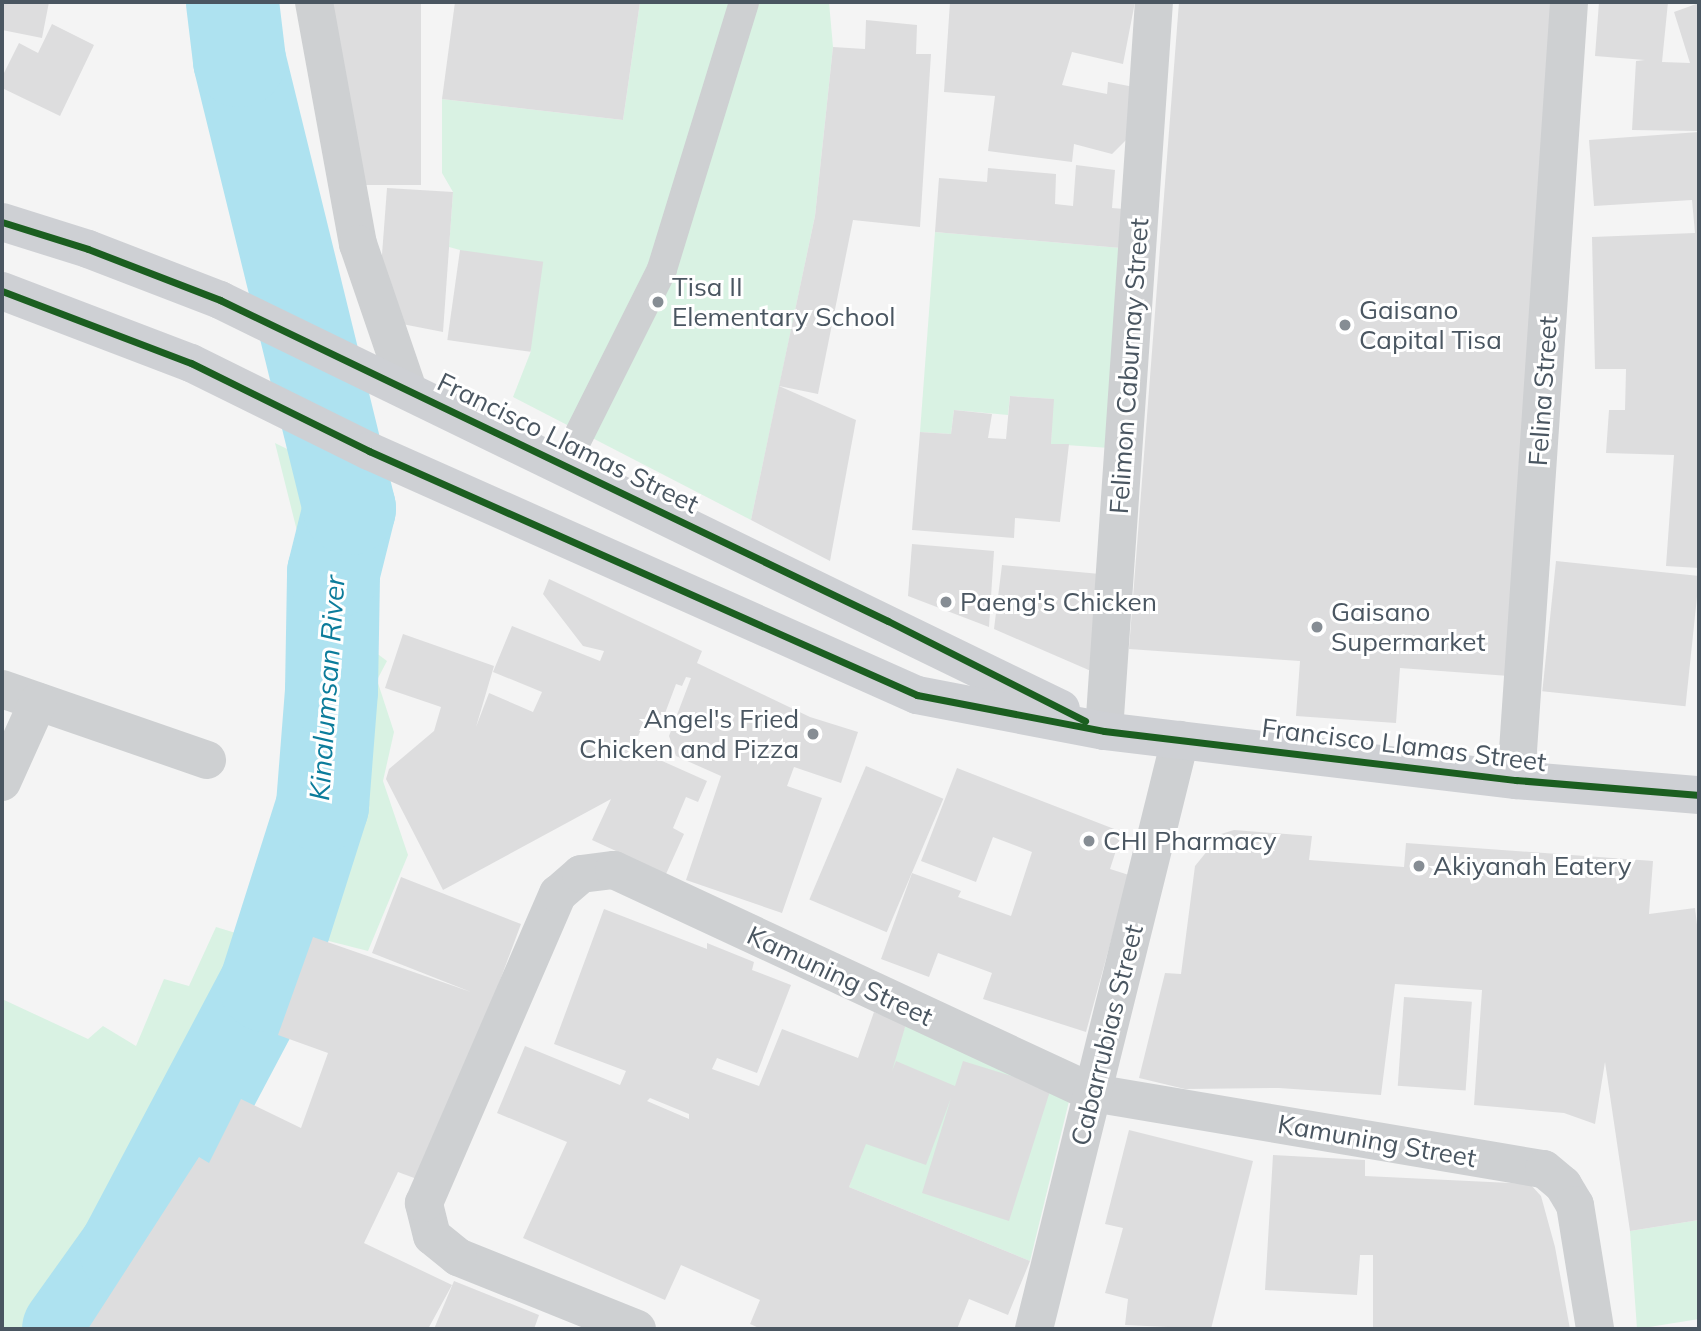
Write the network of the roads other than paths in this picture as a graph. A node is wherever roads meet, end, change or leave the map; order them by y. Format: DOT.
graph roads {
  1 [pos="314,2"];
  2 [pos="744,2"];
  3 [pos="1154,2"];
  4 [pos="1569,2"];
  5 [pos="2,222"];
  6 [pos="2,291"];
  7 [pos="394,382"];
  8 [pos="564,465"];
  9 [pos="2,689"];
  10 [pos="38,702"];
  11 [pos="1104,731"];
  12 [pos="1180,740"];
  13 [pos="207,760"];
  14 [pos="1516,780"];
  15 [pos="2,782"];
  16 [pos="1699,795"];
  17 [pos="1093,1093"];
  18 [pos="637,1329"];
  19 [pos="1034,1329"];
  20 [pos="1595,1329"];
  1 -- 7 [label="street"];
  2 -- 8 [label="lane"];
  3 -- 11 [label="street, Felimon Caburnay Street"];
  4 -- 14 [label="street, Felina Street"];
  5 -- 7 [label="main road, Francisco Llamas Street"];
  6 -- 11 [label="main road, Francisco Llamas Street"];
  7 -- 8 [label="main road, Francisco Llamas Street"];
  8 -- 11 [label="main road, Francisco Llamas Street"];
  9 -- 10 [label="street"];
  10 -- 13 [label="street"];
  10 -- 15 [label="street"];
  11 -- 12 [label="main road, Francisco Llamas Street"];
  12 -- 14 [label="main road, Francisco Llamas Street"];
  12 -- 17 [label="street, Cabarrubias Street"];
  14 -- 16 [label="main road, Francisco Llamas Street"];
  17 -- 18 [label="street, Kamuning Street"];
  17 -- 19 [label="street, Cabarrubias Street"];
  17 -- 20 [label="street, Kamuning Street"];
}
